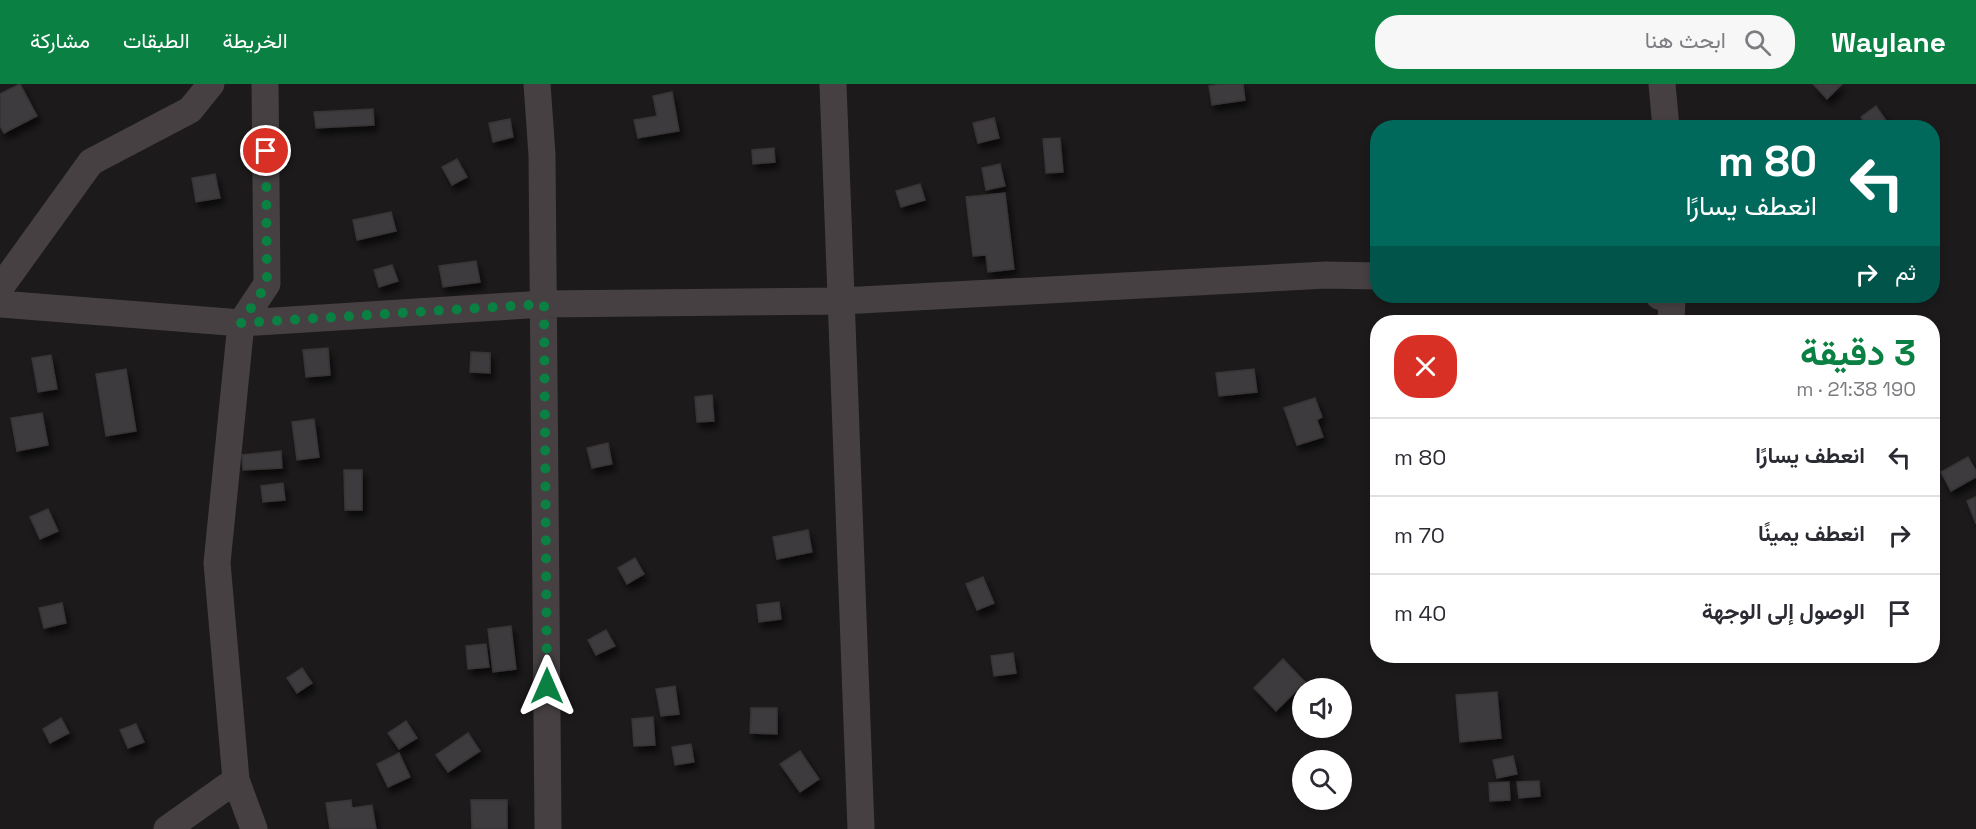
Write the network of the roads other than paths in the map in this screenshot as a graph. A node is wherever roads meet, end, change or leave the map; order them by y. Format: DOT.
graph roads {
  1 [pos="211,84"];
  2 [pos="265,84"];
  3 [pos="537,84"];
  4 [pos="833,84"];
  5 [pos="1662,84"];
  6 [pos="1665,120"];
  7 [pos="1370,276"];
  8 [pos="0,288"];
  9 [pos="842,301"];
  10 [pos="0,304"];
  11 [pos="544,304"];
  12 [pos="241,323"];
  13 [pos="236,780"];
  14 [pos="167,829"];
  15 [pos="255,829"];
  16 [pos="548,829"];
  17 [pos="861,829"];
  1 -- 8 [label="street"];
  2 -- 12 [label="street"];
  3 -- 11 [label="street"];
  4 -- 9 [label="street"];
  5 -- 6 [label="street"];
  7 -- 9 [label="street"];
  9 -- 11 [label="street"];
  9 -- 17 [label="street"];
  10 -- 12 [label="street"];
  11 -- 12 [label="street"];
  11 -- 16 [label="street"];
  12 -- 13 [label="street"];
  13 -- 14 [label="street"];
  13 -- 15 [label="street"];
}
